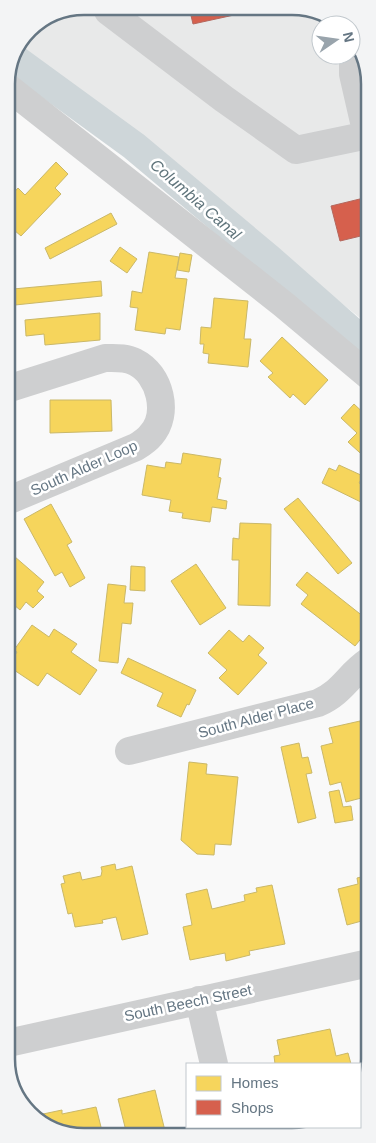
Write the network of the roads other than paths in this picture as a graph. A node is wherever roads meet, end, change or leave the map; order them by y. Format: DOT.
graph roads {
  1 [pos="119,15"];
  2 [pos="353,65"];
  3 [pos="15,93"];
  4 [pos="361,107"];
  5 [pos="361,136"];
  6 [pos="361,369"];
  7 [pos="15,386"];
  8 [pos="15,498"];
  9 [pos="361,667"];
  10 [pos="129,751"];
  11 [pos="361,966"];
  12 [pos="199,1000"];
  13 [pos="15,1041"];
  14 [pos="214,1063"];
  1 -- 5 [label="street"];
  2 -- 4 [label="street"];
  3 -- 6 [label="street"];
  7 -- 8 [label="street, South Alder Loop"];
  9 -- 10 [label="street, South Alder Place"];
  11 -- 12 [label="street, South Beech Street"];
  12 -- 13 [label="street, South Beech Street"];
  12 -- 14 [label="street"];
}
